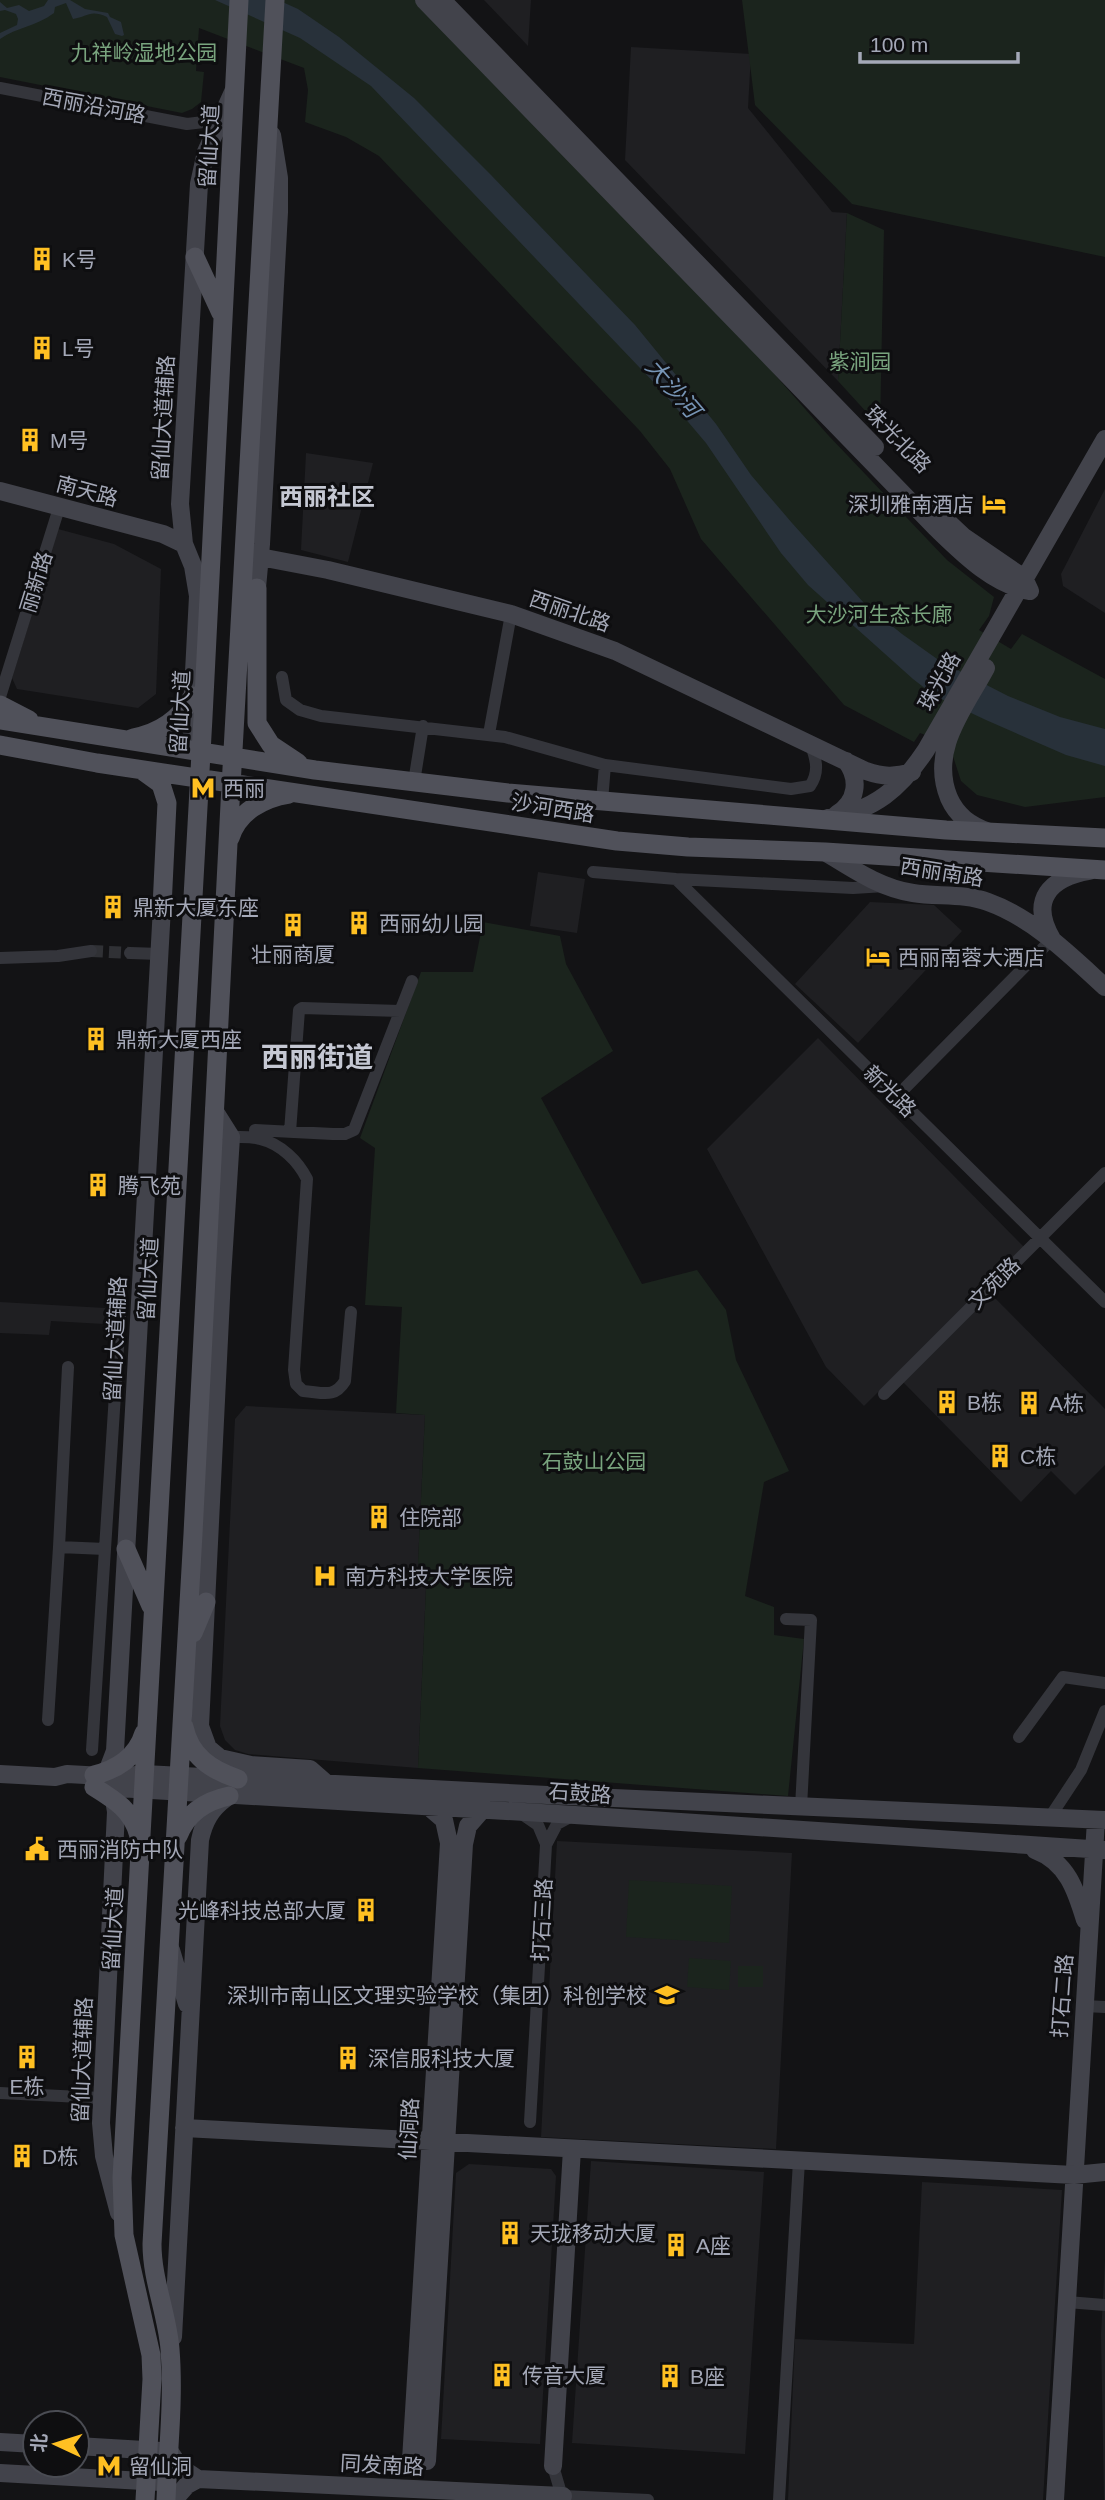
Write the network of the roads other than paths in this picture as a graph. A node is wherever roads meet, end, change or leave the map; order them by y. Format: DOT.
graph roads {
  1 [pos="239,0"];
  2 [pos="275,0"];
  3 [pos="424,0"];
  4 [pos="442,0"];
  5 [pos="0,88"];
  6 [pos="234,90"];
  7 [pos="268,114"];
  8 [pos="223,115"];
  9 [pos="187,124"];
  10 [pos="206,152"];
  11 [pos="195,257"];
  12 [pos="223,317"];
  13 [pos="1105,439"];
  14 [pos="1105,462"];
  15 [pos="0,491"];
  16 [pos="59,508"];
  17 [pos="181,525"];
  18 [pos="163,534"];
  19 [pos="184,544"];
  20 [pos="260,557"];
  21 [pos="1024,586"];
  22 [pos="257,588"];
  23 [pos="511,614"];
  24 [pos="239,638"];
  25 [pos="282,677"];
  26 [pos="193,696"];
  27 [pos="0,697"];
  28 [pos="0,705"];
  29 [pos="0,720"];
  30 [pos="39,726"];
  31 [pos="423,726"];
  32 [pos="489,734"];
  33 [pos="941,737"];
  34 [pos="122,739"];
  35 [pos="810,743"];
  36 [pos="0,745"];
  37 [pos="200,751"];
  38 [pos="36,752"];
  39 [pos="0,754"];
  40 [pos="233,757"];
  41 [pos="846,761"];
  42 [pos="605,765"];
  43 [pos="142,770"];
  44 [pos="315,770"];
  45 [pos="912,772"];
  46 [pos="198,778"];
  47 [pos="414,782"];
  48 [pos="231,783"];
  49 [pos="300,793"];
  50 [pos="602,801"];
  51 [pos="821,818"];
  52 [pos="990,832"];
  53 [pos="1105,838"];
  54 [pos="194,841"];
  55 [pos="227,846"];
  56 [pos="825,852"];
  57 [pos="1103,869"];
  58 [pos="593,872"];
  59 [pos="676,880"];
  60 [pos="886,886"];
  61 [pos="162,907"];
  62 [pos="1052,939"];
  63 [pos="91,951"];
  64 [pos="130,953"];
  65 [pos="160,954"];
  66 [pos="0,958"];
  67 [pos="412,981"];
  68 [pos="1105,987"];
  69 [pos="400,1011"];
  70 [pos="896,1097"];
  71 [pos="214,1110"];
  72 [pos="255,1130"];
  73 [pos="290,1132"];
  74 [pos="231,1137"];
  75 [pos="1105,1172"];
  76 [pos="1040,1237"];
  77 [pos="1105,1302"];
  78 [pos="351,1312"];
  79 [pos="120,1317"];
  80 [pos="68,1367"];
  81 [pos="884,1394"];
  82 [pos="58,1547"];
  83 [pos="105,1549"];
  84 [pos="126,1549"];
  85 [pos="206,1602"];
  86 [pos="153,1611"];
  87 [pos="786,1619"];
  88 [pos="187,1651"];
  89 [pos="1105,1683"];
  90 [pos="1105,1711"];
  91 [pos="183,1718"];
  92 [pos="48,1720"];
  93 [pos="147,1722"];
  94 [pos="1019,1737"];
  95 [pos="92,1750"];
  96 [pos="0,1774"];
  97 [pos="99,1778"];
  98 [pos="144,1782"];
  99 [pos="326,1783"];
  100 [pos="179,1784"];
  101 [pos="233,1787"];
  102 [pos="114,1800"];
  103 [pos="801,1807"];
  104 [pos="430,1808"];
  105 [pos="482,1810"];
  106 [pos="517,1812"];
  107 [pos="575,1815"];
  108 [pos="1050,1817"];
  109 [pos="1101,1820"];
  110 [pos="141,1844"];
  111 [pos="546,1845"];
  112 [pos="1018,1845"];
  113 [pos="175,1850"];
  114 [pos="1100,1850"];
  115 [pos="1105,1899"];
  116 [pos="136,1924"];
  117 [pos="170,1932"];
  118 [pos="1088,1933"];
  119 [pos="107,1992"];
  120 [pos="1084,2006"];
  121 [pos="1105,2007"];
  122 [pos="190,2021"];
  123 [pos="0,2093"];
  124 [pos="102,2098"];
  125 [pos="530,2122"];
  126 [pos="184,2127"];
  127 [pos="438,2141"];
  128 [pos="572,2149"];
  129 [pos="799,2161"];
  130 [pos="1102,2172"];
  131 [pos="1074,2175"];
  132 [pos="124,2235"];
  133 [pos="1067,2302"];
  134 [pos="1105,2305"];
  135 [pos="171,2380"];
  136 [pos="0,2442"];
  137 [pos="21,2443"];
  138 [pos="91,2447"];
  139 [pos="161,2450"];
  140 [pos="419,2460"];
  141 [pos="554,2466"];
  142 [pos="0,2473"];
  143 [pos="198,2479"];
  144 [pos="146,2491"];
  145 [pos="169,2494"];
  146 [pos="563,2498"];
  147 [pos="648,2500"];
  148 [pos="779,2500"];
  149 [pos="1055,2500"];
  1 -- 6 [label="main road, 留仙大道"];
  2 -- 7 [label="main road, 留仙大道"];
  3 -- 21 [label="main road, 珠光北路"];
  4 -- 21 [label="main road, 珠光北路"];
  5 -- 9 [label="street, 西丽沿河路"];
  6 -- 8 [label="main road, 留仙大道辅路"];
  6 -- 12 [label="main road, 留仙大道"];
  7 -- 20 [label="main road"];
  7 -- 24 [label="main road, 留仙大道"];
  8 -- 9 [label="street, 西丽沿河路"];
  8 -- 10 [label="main road, 留仙大道辅路"];
  9 -- 10 [label="street"];
  10 -- 11 [label="main road, 留仙大道辅路"];
  11 -- 12 [label="main road"];
  11 -- 17 [label="main road, 留仙大道辅路"];
  12 -- 37 [label="main road, 留仙大道"];
  13 -- 21 [label="main road, 珠光路"];
  14 -- 21 [label="main road, 珠光路"];
  15 -- 16 [label="main road, 南天路"];
  16 -- 18 [label="main road, 南天路"];
  16 -- 27 [label="street, 丽新路"];
  17 -- 18 [label="main road"];
  17 -- 19 [label="main road, 留仙大道辅路"];
  18 -- 19 [label="main road, 南天路"];
  19 -- 26 [label="main road, 留仙大道辅路"];
  20 -- 22 [label="main road"];
  20 -- 23 [label="main road, 西丽北路"];
  21 -- 33 [label="main road, 珠光路"];
  22 -- 24 [label="main road"];
  22 -- 44 [label="main road"];
  23 -- 32 [label="street"];
  23 -- 35 [label="main road, 西丽北路"];
  24 -- 40 [label="main road, 留仙大道"];
  25 -- 31 [label="street"];
  26 -- 34 [label="main road"];
  26 -- 37 [label="main road, 留仙大道辅路"];
  28 -- 30 [label="main road"];
  29 -- 30 [label="main road, 沙河西路"];
  30 -- 34 [label="main road, 沙河西路"];
  31 -- 32 [label="street"];
  31 -- 47 [label="street"];
  32 -- 42 [label="street"];
  33 -- 45 [label="main road, 珠光路"];
  33 -- 52 [label="main road, 珠光路"];
  34 -- 37 [label="main road, 沙河西路"];
  35 -- 41 [label="main road, 西丽北路"];
  35 -- 42 [label="street"];
  36 -- 38 [label="main road, 沙河西路"];
  37 -- 40 [label="main road, 沙河西路"];
  37 -- 46 [label="main road, 留仙大道"];
  38 -- 39 [label="main road"];
  38 -- 43 [label="main road, 沙河西路"];
  40 -- 44 [label="main road, 沙河西路"];
  40 -- 48 [label="main road, 留仙大道"];
  41 -- 45 [label="main road, 西丽北路"];
  41 -- 51 [label="main road"];
  42 -- 50 [label="street"];
  43 -- 46 [label="main road, 沙河西路"];
  43 -- 61 [label="main road"];
  44 -- 47 [label="main road, 沙河西路"];
  45 -- 51 [label="main road, 珠光路"];
  46 -- 48 [label="main road, 沙河西路"];
  46 -- 54 [label="main road, 留仙大道"];
  47 -- 50 [label="main road, 沙河西路"];
  48 -- 49 [label="main road, 沙河西路"];
  48 -- 55 [label="main road, 留仙大道"];
  49 -- 55 [label="main road"];
  49 -- 56 [label="main road, 沙河西路"];
  50 -- 51 [label="main road, 沙河西路"];
  51 -- 52 [label="main road, 沙河西路"];
  52 -- 53 [label="main road, 沙河西路"];
  54 -- 61 [label="main road"];
  54 -- 86 [label="main road, 留仙大道"];
  55 -- 71 [label="main road, 留仙大道"];
  56 -- 57 [label="main road, 沙河西路"];
  56 -- 60 [label="main road, 西丽南路"];
  57 -- 62 [label="main road"];
  58 -- 59 [label="street"];
  59 -- 60 [label="street"];
  59 -- 70 [label="street, 新光路"];
  60 -- 62 [label="main road, 西丽南路"];
  61 -- 65 [label="main road, 留仙大道辅路"];
  62 -- 68 [label="main road, 西丽南路"];
  62 -- 70 [label="street"];
  63 -- 66 [label="street"];
  64 -- 65 [label="street"];
  65 -- 84 [label="main road, 留仙大道辅路"];
  67 -- 69 [label="street"];
  69 -- 73 [label="street"];
  69 -- 73 [label="street"];
  70 -- 76 [label="street, 新光路"];
  71 -- 74 [label="main road"];
  71 -- 88 [label="main road, 留仙大道"];
  72 -- 73 [label="street"];
  74 -- 78 [label="street"];
  74 -- 85 [label="main road"];
  75 -- 76 [label="street, 文苑路"];
  76 -- 77 [label="street, 新光路"];
  76 -- 81 [label="street, 文苑路"];
  79 -- 83 [label="street"];
  80 -- 82 [label="street"];
  82 -- 83 [label="street"];
  82 -- 92 [label="street"];
  83 -- 95 [label="street"];
  84 -- 86 [label="main road"];
  84 -- 97 [label="main road, 留仙大道辅路"];
  85 -- 88 [label="main road"];
  85 -- 99 [label="main road"];
  86 -- 93 [label="main road, 留仙大道"];
  87 -- 103 [label="street"];
  88 -- 91 [label="main road, 留仙大道"];
  89 -- 94 [label="street"];
  90 -- 108 [label="street"];
  91 -- 100 [label="main road, 留仙大道"];
  91 -- 101 [label="main road"];
  93 -- 97 [label="main road"];
  93 -- 98 [label="main road, 留仙大道"];
  96 -- 97 [label="main road, 石鼓路"];
  97 -- 98 [label="main road, 石鼓路"];
  97 -- 102 [label="main road"];
  98 -- 100 [label="main road, 石鼓路"];
  98 -- 110 [label="main road, 留仙大道"];
  99 -- 101 [label="main road, 石鼓路"];
  99 -- 103 [label="main road, 石鼓路"];
  100 -- 101 [label="main road, 石鼓路"];
  100 -- 113 [label="main road, 留仙大道"];
  101 -- 104 [label="main road, 石鼓路"];
  101 -- 113 [label="main road"];
  101 -- 122 [label="main road"];
  102 -- 110 [label="main road"];
  102 -- 119 [label="main road, 留仙大道辅路"];
  103 -- 108 [label="main road, 石鼓路"];
  104 -- 105 [label="main road, 石鼓路"];
  104 -- 127 [label="main road, 仙洞路"];
  105 -- 106 [label="main road, 石鼓路"];
  105 -- 127 [label="main road, 仙洞路"];
  106 -- 107 [label="main road, 石鼓路"];
  106 -- 111 [label="street"];
  107 -- 111 [label="street"];
  107 -- 112 [label="main road, 石鼓路"];
  108 -- 109 [label="main road, 石鼓路"];
  109 -- 114 [label="main road, 打石二路"];
  110 -- 116 [label="main road, 留仙大道"];
  111 -- 125 [label="street, 打石三路"];
  112 -- 114 [label="main road, 石鼓路"];
  112 -- 118 [label="main road"];
  113 -- 117 [label="main road, 留仙大道"];
  114 -- 118 [label="main road, 打石二路"];
  115 -- 118 [label="main road"];
  116 -- 119 [label="main road"];
  116 -- 132 [label="main road, 留仙大道"];
  117 -- 122 [label="main road"];
  117 -- 135 [label="main road, 留仙大道"];
  118 -- 120 [label="main road, 打石二路"];
  119 -- 124 [label="main road, 留仙大道辅路"];
  120 -- 121 [label="street"];
  120 -- 131 [label="main road, 打石二路"];
  122 -- 126 [label="main road"];
  123 -- 124 [label="street"];
  124 -- 132 [label="main road, 留仙大道辅路"];
  126 -- 127 [label="main road"];
  126 -- 135 [label="main road"];
  127 -- 128 [label="main road"];
  127 -- 140 [label="main road, 仙洞路"];
  128 -- 129 [label="main road"];
  128 -- 141 [label="main road"];
  129 -- 131 [label="main road"];
  129 -- 148 [label="street"];
  130 -- 131 [label="main road"];
  131 -- 133 [label="main road, 打石二路"];
  132 -- 139 [label="main road, 留仙大道"];
  133 -- 134 [label="street"];
  133 -- 149 [label="main road, 打石二路"];
  135 -- 139 [label="main road, 留仙大道"];
  136 -- 137 [label="main road"];
  138 -- 139 [label="main road"];
  139 -- 143 [label="main road"];
  139 -- 144 [label="main road, 留仙大道"];
  139 -- 145 [label="main road, 留仙大道"];
  141 -- 146 [label="street"];
  142 -- 144 [label="main road"];
  143 -- 145 [label="main road"];
  143 -- 146 [label="main road, 同发南路"];
  144 -- 145 [label="main road"];
  146 -- 147 [label="street"];
}
